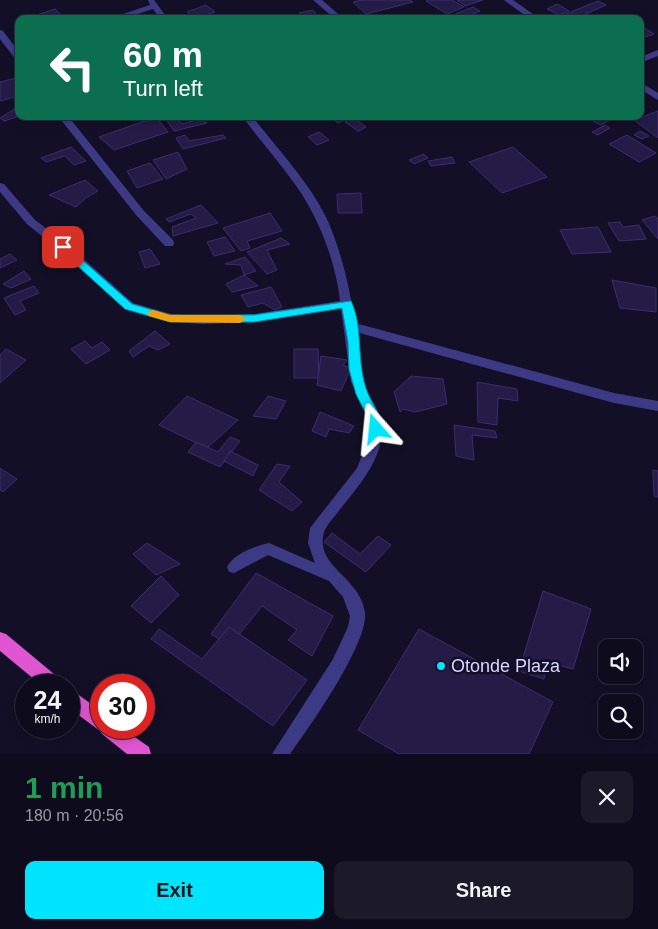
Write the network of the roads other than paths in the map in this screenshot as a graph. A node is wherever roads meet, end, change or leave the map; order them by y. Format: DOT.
graph roads {
  1 [pos="318,0"];
  2 [pos="508,0"];
  3 [pos="152,3"];
  4 [pos="122,15"];
  5 [pos="161,15"];
  6 [pos="335,15"];
  7 [pos="530,15"];
  8 [pos="0,34"];
  9 [pos="15,47"];
  10 [pos="658,53"];
  11 [pos="644,58"];
  12 [pos="644,88"];
  13 [pos="658,97"];
  14 [pos="66,120"];
  15 [pos="250,120"];
  16 [pos="0,186"];
  17 [pos="169,243"];
  18 [pos="347,304"];
  19 [pos="351,326"];
  20 [pos="658,406"];
  21 [pos="234,567"];
  22 [pos="332,576"];
  23 [pos="0,640"];
  24 [pos="41,674"];
  25 [pos="80,706"];
  26 [pos="90,713"];
  27 [pos="122,739"];
  28 [pos="142,754"];
  29 [pos="280,754"];
  1 -- 6 [label="street"];
  2 -- 7 [label="street"];
  3 -- 4 [label="street"];
  3 -- 5 [label="street"];
  8 -- 9 [label="street"];
  10 -- 11 [label="street"];
  12 -- 13 [label="street"];
  14 -- 17 [label="street"];
  15 -- 18 [label="street"];
  16 -- 18 [label="street"];
  18 -- 19 [label="street"];
  19 -- 20 [label="street"];
  19 -- 22 [label="street"];
  21 -- 22 [label="street"];
  22 -- 29 [label="street"];
  23 -- 24 [label="highway"];
  25 -- 26 [label="highway"];
  27 -- 28 [label="highway"];
}
